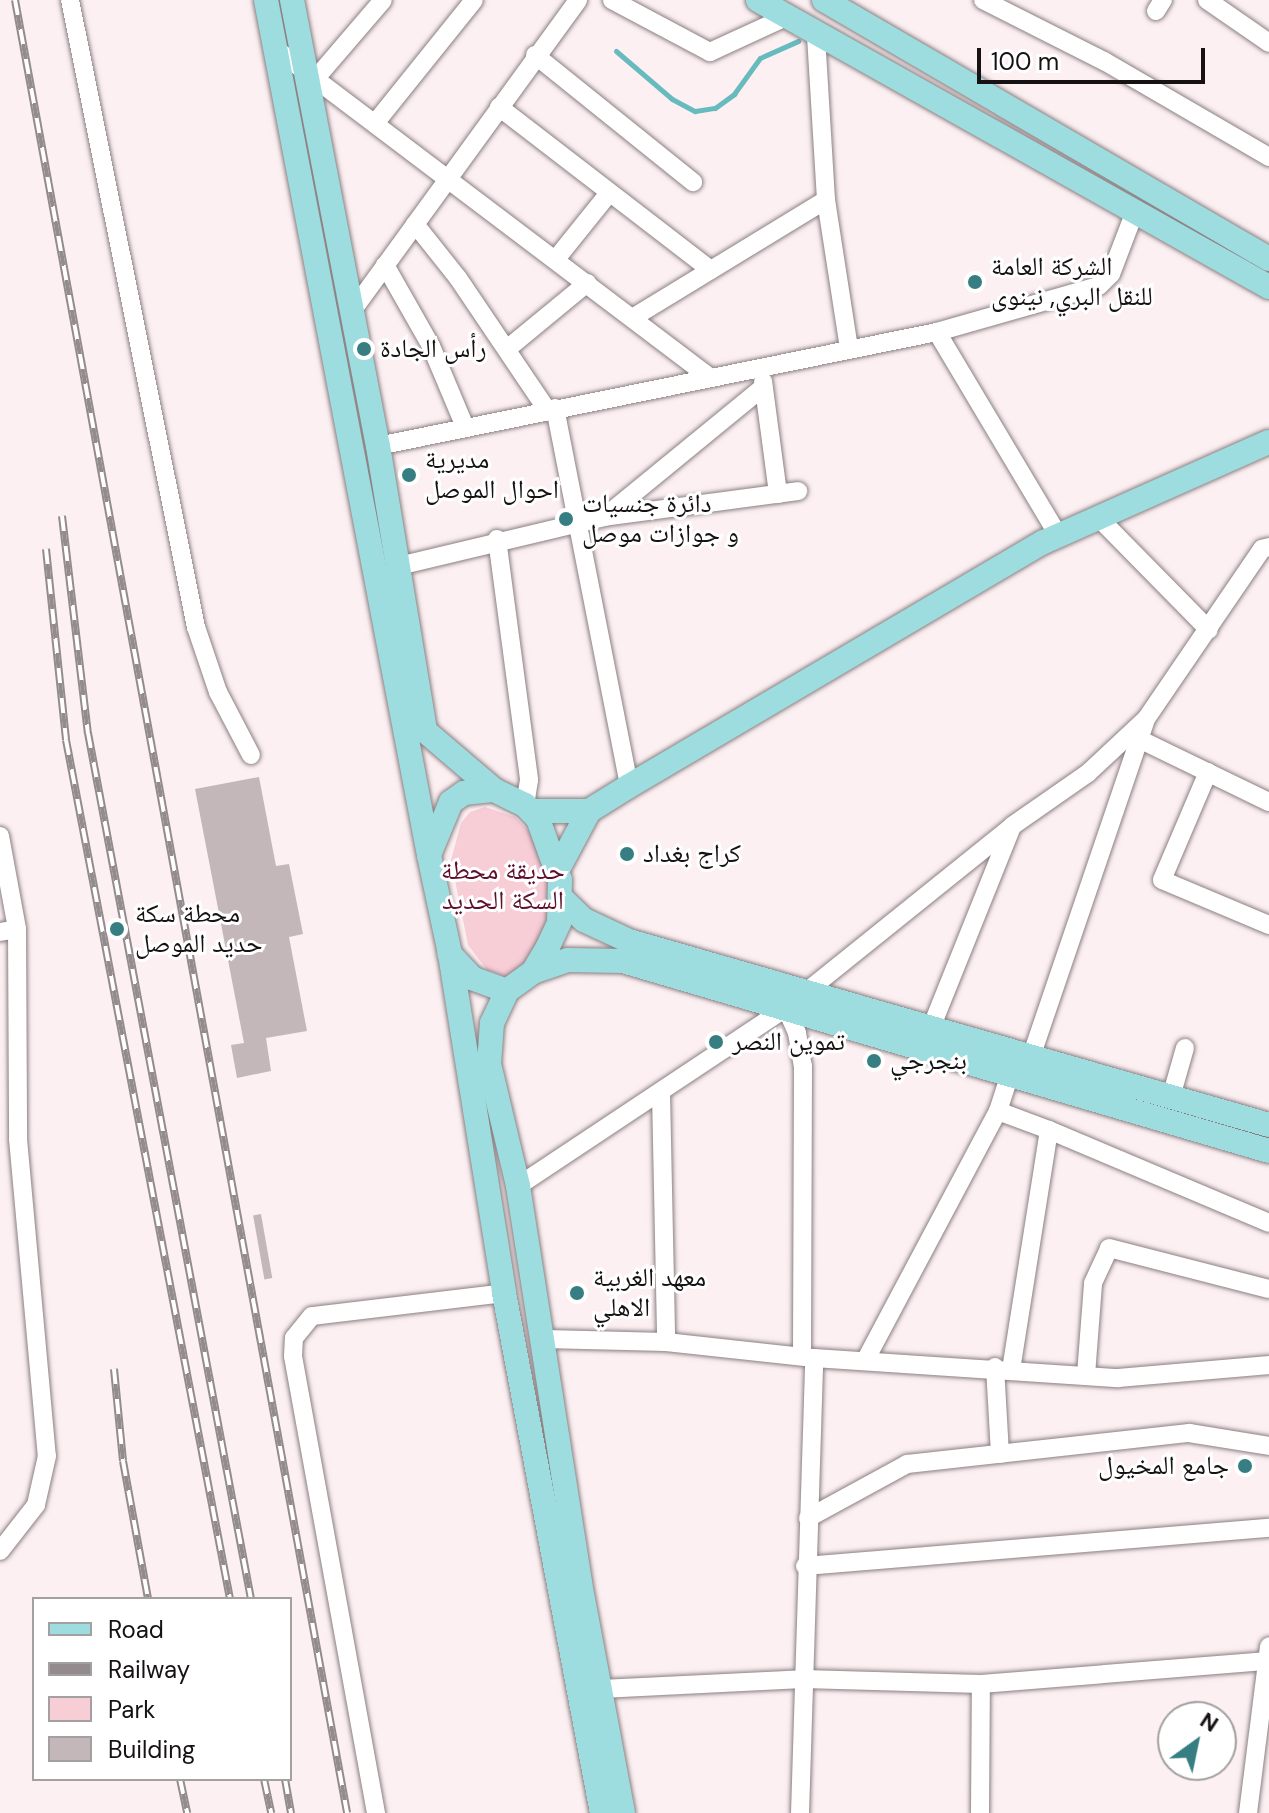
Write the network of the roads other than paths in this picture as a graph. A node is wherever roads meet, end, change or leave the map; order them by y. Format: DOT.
graph roads {
  1 [pos="70,0"];
  2 [pos="266,0"];
  3 [pos="292,0"];
  4 [pos="383,0"];
  5 [pos="474,0"];
  6 [pos="578,0"];
  7 [pos="612,0"];
  8 [pos="758,0"];
  9 [pos="824,0"];
  10 [pos="983,0"];
  11 [pos="1207,0"];
  12 [pos="1017,7"];
  13 [pos="786,17"];
  14 [pos="816,36"];
  15 [pos="1269,43"];
  16 [pos="273,47"];
  17 [pos="535,55"];
  18 [pos="309,72"];
  19 [pos="499,107"];
  20 [pos="376,122"];
  21 [pos="1269,157"];
  22 [pos="448,177"];
  23 [pos="693,182"];
  24 [pos="609,193"];
  25 [pos="826,200"];
  26 [pos="1135,211"];
  27 [pos="415,224"];
  28 [pos="556,259"];
  29 [pos="1269,259"];
  30 [pos="385,265"];
  31 [pos="711,270"];
  32 [pos="587,283"];
  33 [pos="1269,287"];
  34 [pos="350,314"];
  35 [pos="634,317"];
  36 [pos="937,332"];
  37 [pos="507,349"];
  38 [pos="849,349"];
  39 [pos="764,366"];
  40 [pos="708,376"];
  41 [pos="762,388"];
  42 [pos="551,409"];
  43 [pos="465,427"];
  44 [pos="1269,442"];
  45 [pos="378,446"];
  46 [pos="798,491"];
  47 [pos="778,494"];
  48 [pos="604,517"];
  49 [pos="1098,517"];
  50 [pos="578,526"];
  51 [pos="1058,535"];
  52 [pos="497,539"];
  53 [pos="1269,547"];
  54 [pos="399,566"];
  55 [pos="1209,630"];
  56 [pos="1146,719"];
  57 [pos="1139,739"];
  58 [pos="251,755"];
  59 [pos="1208,772"];
  60 [pos="629,786"];
  61 [pos="494,790"];
  62 [pos="1269,802"];
  63 [pos="528,808"];
  64 [pos="589,811"];
  65 [pos="1012,826"];
  66 [pos="0,836"];
  67 [pos="429,855"];
  68 [pos="558,869"];
  69 [pos="560,897"];
  70 [pos="1269,925"];
  71 [pos="8,930"];
  72 [pos="450,954"];
  73 [pos="533,972"];
  74 [pos="507,991"];
  75 [pos="806,992"];
  76 [pos="786,1008"];
  77 [pos="931,1028"];
  78 [pos="1185,1048"];
  79 [pos="1031,1057"];
  80 [pos="1010,1075"];
  81 [pos="661,1093"];
  82 [pos="1171,1097"];
  83 [pos="998,1111"];
  84 [pos="1269,1125"];
  85 [pos="1049,1130"];
  86 [pos="1269,1151"];
  87 [pos="518,1186"];
  88 [pos="1269,1223"];
  89 [pos="1269,1289"];
  90 [pos="504,1293"];
  91 [pos="545,1339"];
  92 [pos="666,1342"];
  93 [pos="808,1357"];
  94 [pos="865,1361"];
  95 [pos="1269,1365"];
  96 [pos="1003,1368"];
  97 [pos="1086,1375"];
  98 [pos="1269,1446"];
  99 [pos="1000,1454"];
  100 [pos="808,1518"];
  101 [pos="1269,1528"];
  102 [pos="0,1551"];
  103 [pos="805,1566"];
  104 [pos="1268,1653"];
  105 [pos="803,1679"];
  106 [pos="981,1684"];
  107 [pos="1268,1688"];
  108 [pos="601,1689"];
  109 [pos="1256,1806"];
  110 [pos="376,1813"];
  111 [pos="602,1813"];
  112 [pos="623,1813"];
  113 [pos="800,1813"];
  114 [pos="980,1813"];
  1 -- 58 [label="street"];
  2 -- 16 [label="main road"];
  3 -- 18 [label="main road"];
  4 -- 18 [label="street"];
  5 -- 20 [label="street"];
  6 -- 17 [label="street"];
  7 -- 13 [label="street"];
  8 -- 13 [label="main road"];
  9 -- 29 [label="main road"];
  10 -- 12 [label="street"];
  11 -- 15 [label="street"];
  12 -- 21 [label="street"];
  13 -- 14 [label="main road"];
  14 -- 25 [label="street"];
  14 -- 26 [label="main road"];
  16 -- 18 [label="street"];
  16 -- 67 [label="main road"];
  17 -- 19 [label="street"];
  17 -- 23 [label="street"];
  18 -- 20 [label="street"];
  18 -- 34 [label="main road"];
  19 -- 22 [label="street"];
  19 -- 24 [label="street"];
  20 -- 22 [label="street"];
  22 -- 27 [label="street"];
  22 -- 28 [label="street"];
  24 -- 28 [label="street"];
  24 -- 31 [label="street"];
  25 -- 31 [label="street"];
  25 -- 38 [label="street"];
  26 -- 33 [label="main road"];
  26 -- 36 [label="street"];
  27 -- 30 [label="street"];
  27 -- 37 [label="street"];
  28 -- 32 [label="street"];
  30 -- 34 [label="street"];
  30 -- 43 [label="street"];
  31 -- 35 [label="street"];
  32 -- 35 [label="street"];
  32 -- 37 [label="street"];
  34 -- 45 [label="main road"];
  35 -- 40 [label="street"];
  36 -- 38 [label="street"];
  36 -- 51 [label="street"];
  37 -- 42 [label="street"];
  38 -- 39 [label="street"];
  39 -- 40 [label="street"];
  39 -- 41 [label="street"];
  40 -- 42 [label="street"];
  41 -- 47 [label="street"];
  41 -- 48 [label="street"];
  42 -- 43 [label="street"];
  42 -- 50 [label="street"];
  43 -- 45 [label="street"];
  44 -- 49 [label="main road"];
  45 -- 54 [label="main road"];
  46 -- 47 [label="street"];
  47 -- 48 [label="street"];
  48 -- 50 [label="street"];
  49 -- 51 [label="main road"];
  49 -- 55 [label="street"];
  50 -- 52 [label="street"];
  50 -- 60 [label="street"];
  51 -- 60 [label="main road"];
  52 -- 54 [label="street"];
  52 -- 63 [label="street"];
  53 -- 55 [label="street"];
  54 -- 61 [label="main road"];
  55 -- 56 [label="street"];
  56 -- 57 [label="street"];
  56 -- 65 [label="street"];
  57 -- 59 [label="street"];
  57 -- 79 [label="street"];
  59 -- 62 [label="street"];
  59 -- 70 [label="street"];
  60 -- 64 [label="main road"];
  61 -- 63 [label="main road"];
  61 -- 67 [label="main road"];
  63 -- 64 [label="main road"];
  63 -- 68 [label="main road"];
  64 -- 68 [label="main road"];
  65 -- 75 [label="street"];
  65 -- 77 [label="street"];
  66 -- 71 [label="street"];
  67 -- 72 [label="main road"];
  68 -- 69 [label="main road"];
  69 -- 73 [label="main road"];
  69 -- 75 [label="main road"];
  71 -- 102 [label="street"];
  72 -- 74 [label="main road"];
  72 -- 90 [label="main road"];
  73 -- 74 [label="main road"];
  73 -- 76 [label="main road"];
  74 -- 87 [label="main road"];
  75 -- 76 [label="street"];
  75 -- 77 [label="main road"];
  76 -- 80 [label="main road"];
  76 -- 81 [label="street"];
  76 -- 93 [label="street"];
  77 -- 79 [label="main road"];
  78 -- 82 [label="street"];
  79 -- 82 [label="main road"];
  80 -- 83 [label="street"];
  80 -- 86 [label="main road"];
  81 -- 87 [label="street"];
  81 -- 92 [label="street"];
  82 -- 84 [label="main road"];
  83 -- 85 [label="street"];
  83 -- 94 [label="street"];
  85 -- 88 [label="street"];
  85 -- 96 [label="street"];
  87 -- 91 [label="main road"];
  89 -- 97 [label="street"];
  90 -- 110 [label="street"];
  90 -- 111 [label="main road"];
  91 -- 92 [label="street"];
  91 -- 108 [label="main road"];
  92 -- 93 [label="street"];
  93 -- 94 [label="street"];
  93 -- 100 [label="street"];
  94 -- 96 [label="street"];
  95 -- 97 [label="street"];
  96 -- 97 [label="street"];
  96 -- 99 [label="street"];
  98 -- 99 [label="street"];
  99 -- 100 [label="street"];
  100 -- 103 [label="street"];
  101 -- 103 [label="street"];
  103 -- 105 [label="street"];
  104 -- 106 [label="street"];
  104 -- 107 [label="street"];
  105 -- 106 [label="street"];
  105 -- 108 [label="street"];
  105 -- 113 [label="street"];
  106 -- 114 [label="street"];
  107 -- 109 [label="street"];
  108 -- 112 [label="main road"];
}
